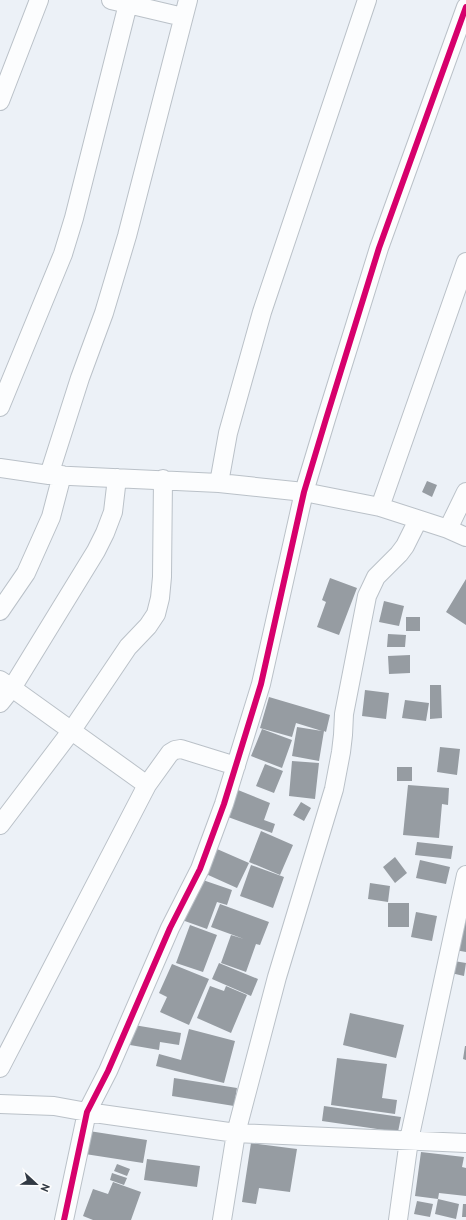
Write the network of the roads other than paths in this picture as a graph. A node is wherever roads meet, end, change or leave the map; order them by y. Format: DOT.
graph roads {
  1 [pos="39,0"];
  2 [pos="367,0"];
  3 [pos="122,1"];
  4 [pos="466,7"];
  5 [pos="186,8"];
  6 [pos="0,101"];
  7 [pos="466,262"];
  8 [pos="0,407"];
  9 [pos="0,468"];
  10 [pos="55,475"];
  11 [pos="117,478"];
  12 [pos="163,479"];
  13 [pos="219,483"];
  14 [pos="304,492"];
  15 [pos="466,492"];
  16 [pos="380,507"];
  17 [pos="418,520"];
  18 [pos="448,529"];
  19 [pos="466,537"];
  20 [pos="0,611"];
  21 [pos="6,684"];
  22 [pos="0,703"];
  23 [pos="72,730"];
  24 [pos="236,766"];
  25 [pos="147,785"];
  26 [pos="0,825"];
  27 [pos="466,875"];
  28 [pos="0,1068"];
  29 [pos="0,1104"];
  30 [pos="87,1112"];
  31 [pos="236,1133"];
  32 [pos="409,1140"];
  33 [pos="466,1143"];
  34 [pos="64,1220"];
  35 [pos="222,1220"];
  36 [pos="398,1220"];
  1 -- 6 [label="street"];
  2 -- 13 [label="street"];
  3 -- 5 [label="street"];
  3 -- 8 [label="street"];
  4 -- 14 [label="street"];
  5 -- 10 [label="street"];
  7 -- 16 [label="street"];
  9 -- 10 [label="street"];
  10 -- 11 [label="street"];
  10 -- 20 [label="street"];
  11 -- 12 [label="street"];
  11 -- 21 [label="street"];
  12 -- 13 [label="street"];
  12 -- 23 [label="street"];
  13 -- 14 [label="street"];
  14 -- 16 [label="street"];
  14 -- 24 [label="street"];
  15 -- 18 [label="street"];
  16 -- 17 [label="street"];
  17 -- 18 [label="street"];
  17 -- 31 [label="street"];
  18 -- 19 [label="street"];
  21 -- 22 [label="street"];
  21 -- 23 [label="street"];
  23 -- 25 [label="street"];
  23 -- 26 [label="street"];
  24 -- 25 [label="street"];
  24 -- 30 [label="street"];
  25 -- 28 [label="street"];
  27 -- 32 [label="street"];
  29 -- 30 [label="street"];
  30 -- 31 [label="street"];
  30 -- 34 [label="street"];
  31 -- 32 [label="street"];
  31 -- 35 [label="street"];
  32 -- 33 [label="street"];
  32 -- 36 [label="street"];
}
